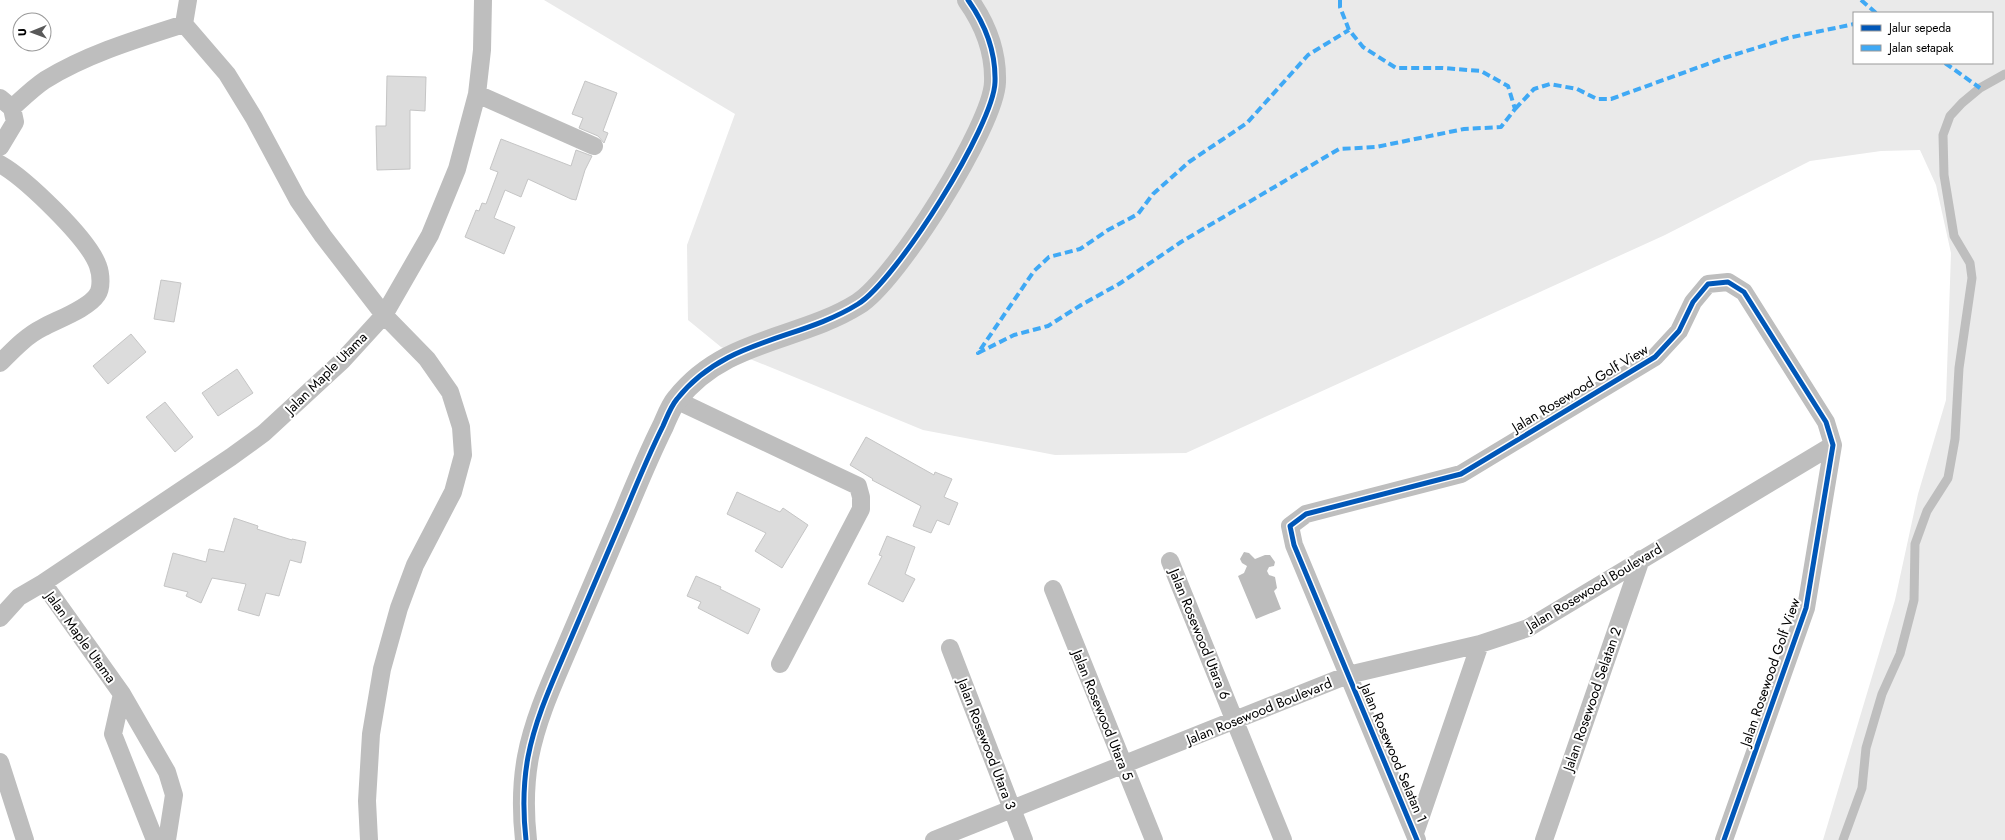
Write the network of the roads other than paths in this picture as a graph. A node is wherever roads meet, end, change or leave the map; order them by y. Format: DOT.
graph roads {
  1 [pos="188,0"];
  2 [pos="484,0"];
  3 [pos="968,0"];
  4 [pos="184,24"];
  5 [pos="2005,74"];
  6 [pos="477,94"];
  7 [pos="6,103"];
  8 [pos="0,146"];
  9 [pos="594,146"];
  10 [pos="0,164"];
  11 [pos="384,315"];
  12 [pos="0,362"];
  13 [pos="676,400"];
  14 [pos="1833,445"];
  15 [pos="1641,559"];
  16 [pos="1170,561"];
  17 [pos="43,583"];
  18 [pos="1053,589"];
  19 [pos="0,618"];
  20 [pos="1480,644"];
  21 [pos="950,648"];
  22 [pos="780,664"];
  23 [pos="1348,675"];
  24 [pos="122,694"];
  25 [pos="1235,721"];
  26 [pos="0,762"];
  27 [pos="1124,766"];
  28 [pos="1012,810"];
  29 [pos="1416,836"];
  30 [pos="25,840"];
  31 [pos="155,840"];
  32 [pos="167,840"];
  33 [pos="370,840"];
  34 [pos="526,840"];
  35 [pos="934,840"];
  36 [pos="1024,840"];
  37 [pos="1154,840"];
  38 [pos="1284,840"];
  39 [pos="1544,840"];
  40 [pos="1724,840"];
  41 [pos="1843,840"];
  1 -- 4 [label="street"];
  2 -- 6 [label="street, Jalan Maple Utama"];
  3 -- 13 [label="street"];
  4 -- 7 [label="street"];
  4 -- 11 [label="street"];
  5 -- 41 [label="lane"];
  6 -- 9 [label="street"];
  6 -- 11 [label="street, Jalan Maple Utama"];
  7 -- 8 [label="street"];
  10 -- 12 [label="street"];
  11 -- 17 [label="street, Jalan Maple Utama"];
  11 -- 33 [label="street"];
  13 -- 22 [label="street"];
  13 -- 34 [label="street"];
  14 -- 15 [label="street, Jalan Rosewood Boulevard"];
  14 -- 23 [label="street, Jalan Rosewood Golf View"];
  14 -- 40 [label="street, Jalan Rosewood Golf View"];
  15 -- 20 [label="street, Jalan Rosewood Boulevard"];
  15 -- 39 [label="street, Jalan Rosewood Selatan 2"];
  16 -- 25 [label="street, Jalan Rosewood Utara 6"];
  17 -- 19 [label="street"];
  17 -- 24 [label="street, Jalan Maple Utama"];
  18 -- 27 [label="street, Jalan Rosewood Utara 5"];
  20 -- 23 [label="street, Jalan Rosewood Boulevard"];
  20 -- 29 [label="street, Jalan Rosewood Selatan 1"];
  21 -- 28 [label="street, Jalan Rosewood Utara 3"];
  23 -- 25 [label="street, Jalan Rosewood Boulevard"];
  23 -- 29 [label="street, Jalan Rosewood Selatan 1"];
  24 -- 31 [label="street"];
  24 -- 32 [label="street, Jalan Maple Utama"];
  25 -- 27 [label="street, Jalan Rosewood Boulevard"];
  25 -- 38 [label="street, Jalan Rosewood Utara 6"];
  26 -- 30 [label="street"];
  27 -- 28 [label="street, Jalan Rosewood Boulevard"];
  27 -- 37 [label="street, Jalan Rosewood Utara 5"];
  28 -- 35 [label="street, Jalan Rosewood Boulevard"];
  28 -- 36 [label="street, Jalan Rosewood Utara 3"];
}
